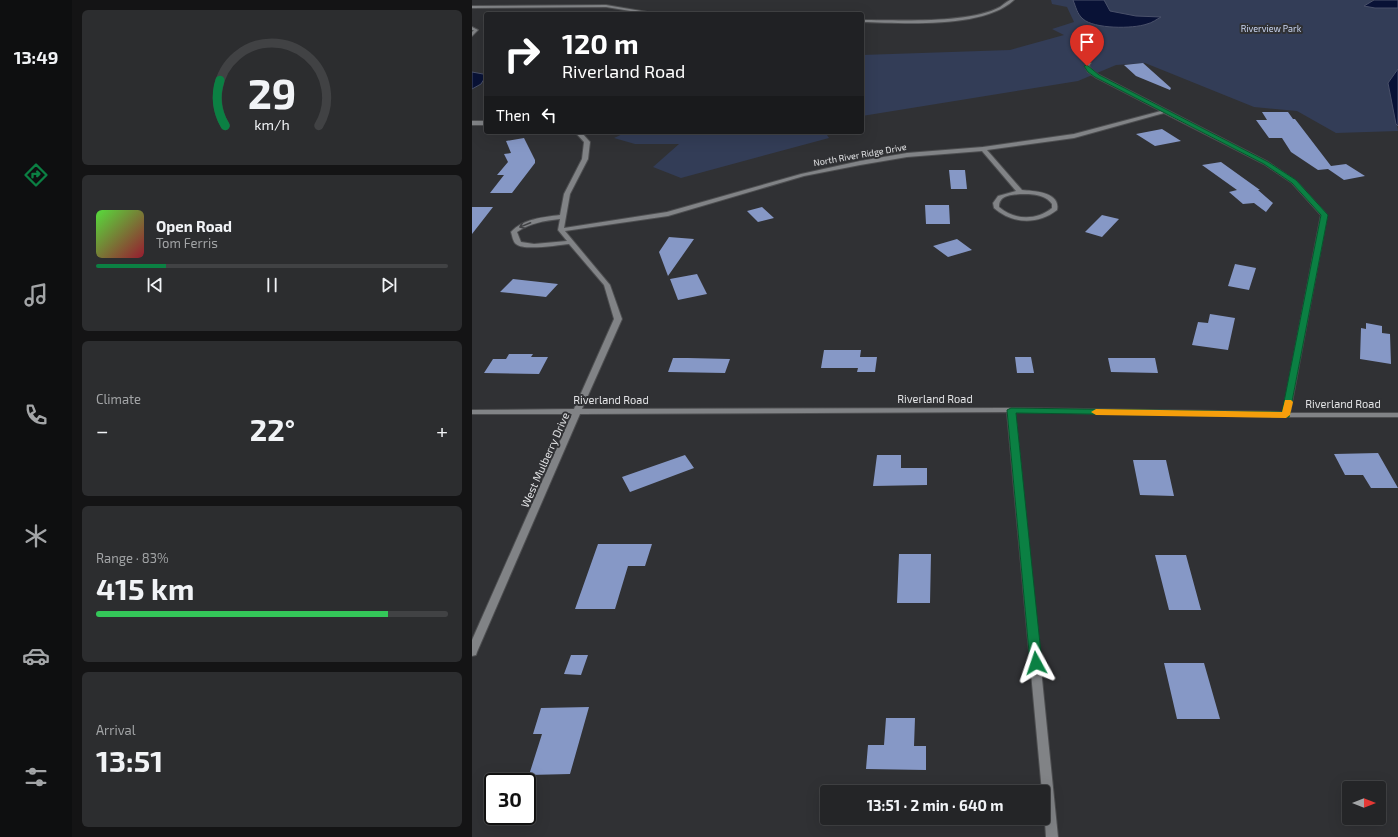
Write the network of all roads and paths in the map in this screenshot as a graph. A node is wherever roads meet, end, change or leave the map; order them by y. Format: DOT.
graph roads {
  1 [pos="1012,0"];
  2 [pos="472,7"];
  3 [pos="645,12"];
  4 [pos="864,21"];
  5 [pos="472,28"];
  6 [pos="472,35"];
  7 [pos="1089,64"];
  8 [pos="1165,111"];
  9 [pos="472,123"];
  10 [pos="484,123"];
  11 [pos="580,134"];
  12 [pos="983,149"];
  13 [pos="1020,192"];
  14 [pos="563,217"];
  15 [pos="561,230"];
  16 [pos="571,242"];
  17 [pos="579,410"];
  18 [pos="1011,410"];
  19 [pos="472,412"];
  20 [pos="1286,415"];
  21 [pos="1398,415"];
  22 [pos="472,652"];
  23 [pos="1052,837"];
  1 -- 4 [label="street"];
  2 -- 3 [label="street"];
  5 -- 6 [label="street"];
  7 -- 8 [label="street"];
  8 -- 12 [label="street, North River Ridge Drive"];
  8 -- 20 [label="street"];
  9 -- 10 [label="street"];
  11 -- 14 [label="street"];
  12 -- 13 [label="street"];
  12 -- 15 [label="street, North River Ridge Drive"];
  13 -- 13 [label="street"];
  14 -- 15 [label="street"];
  14 -- 16 [label="street, one-way"];
  15 -- 16 [label="street, West Mulberry Drive"];
  16 -- 17 [label="street, West Mulberry Drive"];
  17 -- 18 [label="street, Riverland Road"];
  17 -- 19 [label="street, Riverland Road"];
  17 -- 22 [label="street, West Mulberry Drive"];
  18 -- 20 [label="street, Riverland Road"];
  18 -- 23 [label="street"];
  20 -- 21 [label="street, Riverland Road"];
}
